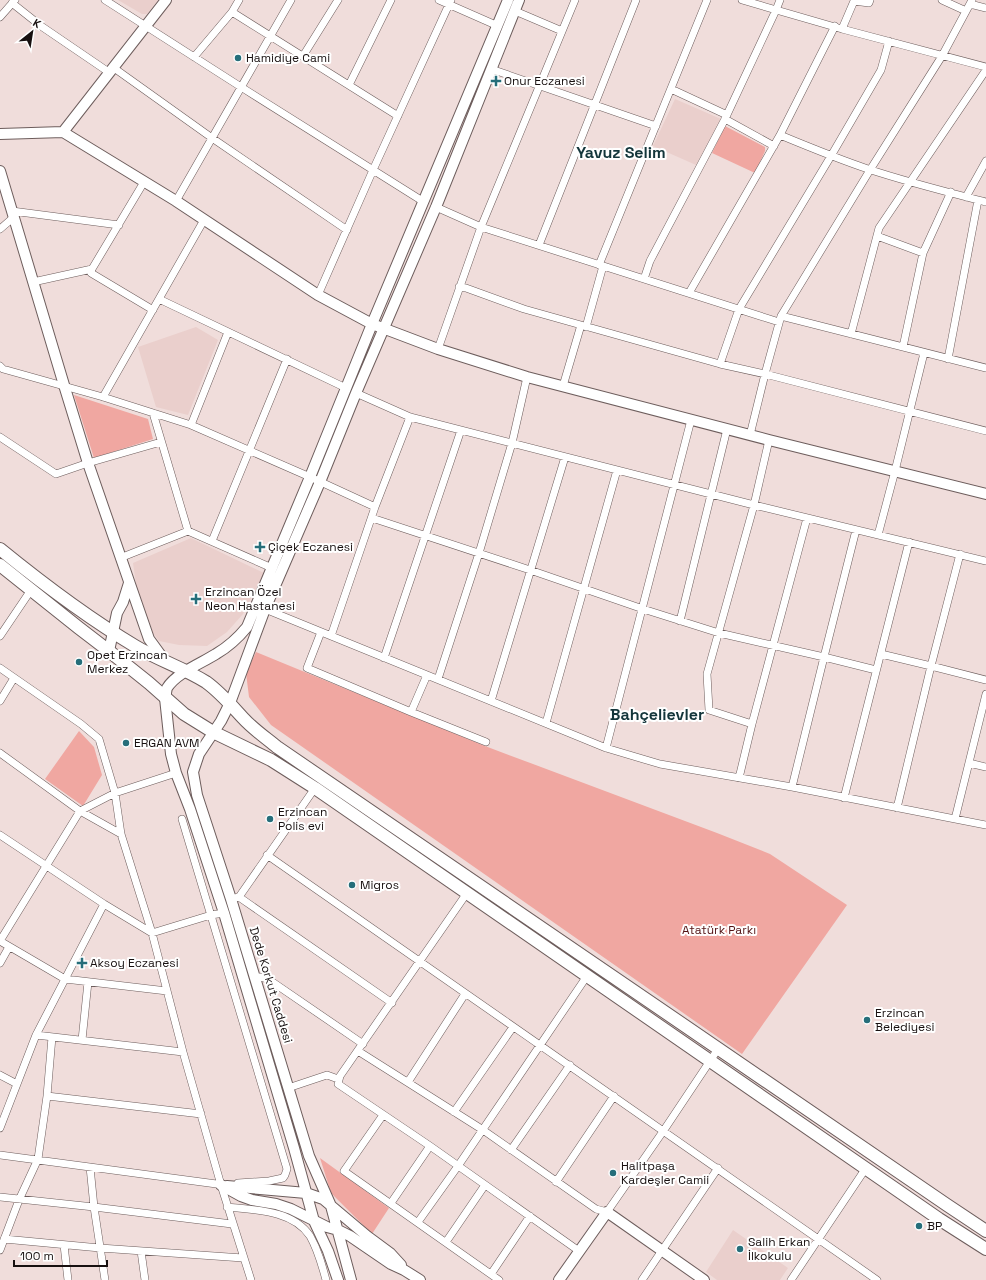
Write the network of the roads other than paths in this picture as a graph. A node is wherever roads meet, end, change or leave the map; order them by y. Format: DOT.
graph roads {
  1 [pos="105,0"];
  2 [pos="166,0"];
  3 [pos="239,0"];
  4 [pos="291,0"];
  5 [pos="338,0"];
  6 [pos="391,0"];
  7 [pos="439,0"];
  8 [pos="508,0"];
  9 [pos="519,0"];
  10 [pos="575,0"];
  11 [pos="636,0"];
  12 [pos="707,0"];
  13 [pos="743,0"];
  14 [pos="780,0"];
  15 [pos="870,0"];
  16 [pos="942,0"];
  17 [pos="14,2"];
  18 [pos="450,2"];
  19 [pos="971,2"];
  20 [pos="986,8"];
  21 [pos="776,10"];
  22 [pos="514,11"];
  23 [pos="966,11"];
  24 [pos="232,12"];
  25 [pos="0,17"];
  26 [pos="146,26"];
  27 [pos="498,26"];
  28 [pos="839,28"];
  29 [pos="562,31"];
  30 [pos="270,36"];
  31 [pos="888,41"];
  32 [pos="302,56"];
  33 [pos="942,56"];
  34 [pos="194,57"];
  35 [pos="491,69"];
  36 [pos="986,69"];
  37 [pos="112,70"];
  38 [pos="349,85"];
  39 [pos="539,86"];
  40 [pos="241,87"];
  41 [pos="671,89"];
  42 [pos="594,105"];
  43 [pos="398,116"];
  44 [pos="726,117"];
  45 [pos="656,126"];
  46 [pos="63,132"];
  47 [pos="0,134"];
  48 [pos="780,135"];
  49 [pos="212,138"];
  50 [pos="774,146"];
  51 [pos="831,156"];
  52 [pos="986,161"];
  53 [pos="373,170"];
  54 [pos="870,170"];
  55 [pos="0,171"];
  56 [pos="144,182"];
  57 [pos="910,182"];
  58 [pos="951,192"];
  59 [pos="966,197"];
  60 [pos="978,200"];
  61 [pos="176,201"];
  62 [pos="424,202"];
  63 [pos="986,202"];
  64 [pos="436,207"];
  65 [pos="13,214"];
  66 [pos="204,220"];
  67 [pos="119,225"];
  68 [pos="481,226"];
  69 [pos="0,229"];
  70 [pos="347,230"];
  71 [pos="877,236"];
  72 [pos="540,246"];
  73 [pos="923,254"];
  74 [pos="601,266"];
  75 [pos="92,268"];
  76 [pos="644,278"];
  77 [pos="33,282"];
  78 [pos="459,287"];
  79 [pos="689,293"];
  80 [pos="318,295"];
  81 [pos="159,299"];
  82 [pos="739,309"];
  83 [pos="153,310"];
  84 [pos="780,319"];
  85 [pos="372,324"];
  86 [pos="583,326"];
  87 [pos="384,329"];
  88 [pos="228,332"];
  89 [pos="851,334"];
  90 [pos="903,347"];
  91 [pos="438,350"];
  92 [pos="924,353"];
  93 [pos="287,359"];
  94 [pos="948,359"];
  95 [pos="720,364"];
  96 [pos="986,368"];
  97 [pos="1,369"];
  98 [pos="765,374"];
  99 [pos="528,378"];
  100 [pos="64,385"];
  101 [pos="563,386"];
  102 [pos="346,388"];
  103 [pos="356,393"];
  104 [pos="103,397"];
  105 [pos="910,411"];
  106 [pos="153,413"];
  107 [pos="410,417"];
  108 [pos="691,420"];
  109 [pos="191,425"];
  110 [pos="727,429"];
  111 [pos="461,430"];
  112 [pos="986,431"];
  113 [pos="750,435"];
  114 [pos="0,437"];
  115 [pos="769,440"];
  116 [pos="161,442"];
  117 [pos="512,443"];
  118 [pos="249,450"];
  119 [pos="565,457"];
  120 [pos="88,463"];
  121 [pos="617,470"];
  122 [pos="895,471"];
  123 [pos="310,477"];
  124 [pos="320,482"];
  125 [pos="674,485"];
  126 [pos="712,494"];
  127 [pos="986,494"];
  128 [pos="754,505"];
  129 [pos="375,507"];
  130 [pos="372,518"];
  131 [pos="807,518"];
  132 [pos="856,530"];
  133 [pos="188,532"];
  134 [pos="878,535"];
  135 [pos="426,536"];
  136 [pos="212,541"];
  137 [pos="909,542"];
  138 [pos="0,549"];
  139 [pos="479,553"];
  140 [pos="960,554"];
  141 [pos="120,558"];
  142 [pos="986,561"];
  143 [pos="0,565"];
  144 [pos="272,568"];
  145 [pos="530,570"];
  146 [pos="129,583"];
  147 [pos="31,590"];
  148 [pos="584,590"];
  149 [pos="265,609"];
  150 [pos="642,610"];
  151 [pos="680,621"];
  152 [pos="112,632"];
  153 [pos="321,632"];
  154 [pos="719,633"];
  155 [pos="0,636"];
  156 [pos="331,636"];
  157 [pos="773,645"];
  158 [pos="109,651"];
  159 [pos="881,654"];
  160 [pos="824,657"];
  161 [pos="384,658"];
  162 [pos="165,661"];
  163 [pos="931,666"];
  164 [pos="0,668"];
  165 [pos="876,670"];
  166 [pos="186,672"];
  167 [pos="427,675"];
  168 [pos="14,678"];
  169 [pos="438,679"];
  170 [pos="986,680"];
  171 [pos="986,694"];
  172 [pos="165,698"];
  173 [pos="0,701"];
  174 [pos="491,701"];
  175 [pos="230,703"];
  176 [pos="411,712"];
  177 [pos="984,713"];
  178 [pos="546,723"];
  179 [pos="752,724"];
  180 [pos="213,732"];
  181 [pos="486,742"];
  182 [pos="606,748"];
  183 [pos="0,753"];
  184 [pos="969,763"];
  185 [pos="986,767"];
  186 [pos="176,773"];
  187 [pos="739,778"];
  188 [pos="792,787"];
  189 [pos="315,788"];
  190 [pos="115,793"];
  191 [pos="844,798"];
  192 [pos="897,808"];
  193 [pos="80,811"];
  194 [pos="182,818"];
  195 [pos="955,820"];
  196 [pos="986,825"];
  197 [pos="122,834"];
  198 [pos="0,835"];
  199 [pos="267,855"];
  200 [pos="46,867"];
  201 [pos="467,893"];
  202 [pos="235,898"];
  203 [pos="104,904"];
  204 [pos="224,913"];
  205 [pos="211,915"];
  206 [pos="152,933"];
  207 [pos="0,941"];
  208 [pos="9,947"];
  209 [pos="0,963"];
  210 [pos="420,963"];
  211 [pos="587,976"];
  212 [pos="255,978"];
  213 [pos="65,979"];
  214 [pos="88,982"];
  215 [pos="167,991"];
  216 [pos="466,994"];
  217 [pos="392,1003"];
  218 [pos="513,1027"];
  219 [pos="36,1035"];
  220 [pos="52,1037"];
  221 [pos="82,1040"];
  222 [pos="363,1044"];
  223 [pos="541,1046"];
  224 [pos="718,1049"];
  225 [pos="358,1051"];
  226 [pos="183,1052"];
  227 [pos="710,1061"];
  228 [pos="570,1065"];
  229 [pos="0,1075"];
  230 [pos="338,1079"];
  231 [pos="408,1082"];
  232 [pos="17,1084"];
  233 [pos="288,1088"];
  234 [pos="47,1096"];
  235 [pos="614,1096"];
  236 [pos="454,1112"];
  237 [pos="201,1114"];
  238 [pos="383,1115"];
  239 [pos="0,1128"];
  240 [pos="483,1130"];
  241 [pos="664,1130"];
  242 [pos="430,1146"];
  243 [pos="511,1150"];
  244 [pos="0,1155"];
  245 [pos="38,1159"];
  246 [pos="458,1166"];
  247 [pos="90,1167"];
  248 [pos="718,1168"];
  249 [pos="866,1168"];
  250 [pos="556,1182"];
  251 [pos="221,1185"];
  252 [pos="485,1185"];
  253 [pos="306,1193"];
  254 [pos="0,1197"];
  255 [pos="19,1200"];
  256 [pos="391,1203"];
  257 [pos="331,1206"];
  258 [pos="94,1207"];
  259 [pos="227,1207"];
  260 [pos="607,1212"];
  261 [pos="530,1216"];
  262 [pos="314,1221"];
  263 [pos="418,1222"];
  264 [pos="232,1224"];
  265 [pos="338,1230"];
  266 [pos="985,1230"];
  267 [pos="4,1239"];
  268 [pos="818,1239"];
  269 [pos="446,1242"];
  270 [pos="363,1244"];
  271 [pos="64,1245"];
  272 [pos="100,1248"];
  273 [pos="986,1249"];
  274 [pos="0,1250"];
  275 [pos="662,1250"];
  276 [pos="141,1251"];
  277 [pos="579,1251"];
  278 [pos="343,1255"];
  279 [pos="243,1258"];
  280 [pos="404,1270"];
  281 [pos="491,1274"];
  282 [pos="873,1279"];
  283 [pos="68,1280"];
  284 [pos="105,1280"];
  285 [pos="145,1280"];
  286 [pos="250,1280"];
  287 [pos="326,1280"];
  288 [pos="338,1280"];
  289 [pos="351,1280"];
  290 [pos="420,1280"];
  291 [pos="499,1280"];
  292 [pos="559,1280"];
  293 [pos="642,1280"];
  294 [pos="704,1280"];
  295 [pos="791,1280"];
  1 -- 26 [label="street"];
  2 -- 26 [label="main road"];
  3 -- 24 [label="street"];
  4 -- 30 [label="street"];
  5 -- 32 [label="street"];
  6 -- 38 [label="street"];
  7 -- 18 [label="street"];
  8 -- 27 [label="main road"];
  9 -- 22 [label="main road, Dede Korkut Caddesi"];
  10 -- 29 [label="street"];
  11 -- 42 [label="street"];
  12 -- 41 [label="street"];
  13 -- 21 [label="street"];
  14 -- 21 [label="street"];
  15 -- 28 [label="street"];
  16 -- 23 [label="street"];
  17 -- 25 [label="street"];
  17 -- 37 [label="street"];
  18 -- 27 [label="street"];
  18 -- 43 [label="street"];
  19 -- 20 [label="street"];
  19 -- 23 [label="street"];
  21 -- 28 [label="street"];
  21 -- 44 [label="street"];
  22 -- 29 [label="street"];
  22 -- 35 [label="main road, Dede Korkut Caddesi"];
  23 -- 33 [label="street"];
  24 -- 30 [label="street"];
  24 -- 34 [label="street"];
  26 -- 34 [label="street"];
  26 -- 37 [label="main road"];
  27 -- 62 [label="main road"];
  28 -- 31 [label="street"];
  28 -- 48 [label="street"];
  29 -- 39 [label="street"];
  30 -- 32 [label="street"];
  30 -- 40 [label="street"];
  31 -- 33 [label="street"];
  31 -- 51 [label="street"];
  32 -- 38 [label="street"];
  33 -- 36 [label="street"];
  33 -- 54 [label="street"];
  34 -- 40 [label="street"];
  35 -- 39 [label="street"];
  35 -- 64 [label="main road, Dede Korkut Caddesi"];
  36 -- 57 [label="street"];
  37 -- 46 [label="main road"];
  37 -- 49 [label="street"];
  38 -- 43 [label="street"];
  39 -- 42 [label="street"];
  39 -- 68 [label="street"];
  40 -- 49 [label="street"];
  40 -- 53 [label="street"];
  41 -- 44 [label="street"];
  41 -- 45 [label="street"];
  42 -- 45 [label="street"];
  42 -- 72 [label="street"];
  43 -- 53 [label="street"];
  44 -- 50 [label="street"];
  44 -- 76 [label="street"];
  45 -- 74 [label="street"];
  46 -- 47 [label="main road"];
  46 -- 56 [label="main road"];
  48 -- 50 [label="street"];
  48 -- 51 [label="street"];
  49 -- 61 [label="street"];
  49 -- 70 [label="street"];
  50 -- 79 [label="street"];
  51 -- 54 [label="street"];
  51 -- 82 [label="street"];
  52 -- 59 [label="street"];
  53 -- 62 [label="street"];
  53 -- 70 [label="street"];
  54 -- 57 [label="street"];
  54 -- 84 [label="street"];
  55 -- 65 [label="main road"];
  56 -- 61 [label="main road"];
  56 -- 67 [label="street"];
  57 -- 58 [label="street"];
  57 -- 71 [label="street"];
  58 -- 59 [label="street"];
  58 -- 73 [label="street"];
  59 -- 60 [label="street"];
  60 -- 63 [label="street"];
  60 -- 94 [label="street"];
  61 -- 66 [label="main road"];
  62 -- 85 [label="main road"];
  64 -- 68 [label="street"];
  64 -- 87 [label="main road, Dede Korkut Caddesi"];
  65 -- 67 [label="street"];
  65 -- 69 [label="street"];
  65 -- 77 [label="main road"];
  66 -- 80 [label="main road"];
  66 -- 81 [label="street"];
  67 -- 75 [label="street"];
  68 -- 72 [label="street"];
  68 -- 78 [label="street"];
  70 -- 80 [label="street"];
  71 -- 73 [label="street"];
  71 -- 89 [label="street"];
  72 -- 74 [label="street"];
  73 -- 90 [label="street"];
  74 -- 76 [label="street"];
  74 -- 86 [label="street"];
  75 -- 77 [label="street"];
  75 -- 83 [label="street"];
  76 -- 79 [label="street"];
  77 -- 100 [label="main road"];
  78 -- 86 [label="street"];
  78 -- 91 [label="street"];
  79 -- 82 [label="street"];
  80 -- 85 [label="main road"];
  81 -- 83 [label="street"];
  81 -- 88 [label="street"];
  82 -- 84 [label="street"];
  82 -- 95 [label="street"];
  83 -- 104 [label="street"];
  84 -- 89 [label="street"];
  84 -- 98 [label="street"];
  85 -- 87 [label="main road"];
  85 -- 102 [label="main road"];
  86 -- 95 [label="street"];
  86 -- 101 [label="street"];
  87 -- 91 [label="main road"];
  87 -- 103 [label="main road, Dede Korkut Caddesi"];
  88 -- 93 [label="street"];
  88 -- 109 [label="street"];
  89 -- 90 [label="street"];
  90 -- 92 [label="street"];
  91 -- 99 [label="main road"];
  92 -- 94 [label="street"];
  92 -- 105 [label="street"];
  93 -- 102 [label="street"];
  93 -- 118 [label="street"];
  94 -- 96 [label="street"];
  95 -- 98 [label="street"];
  97 -- 100 [label="street"];
  98 -- 105 [label="street"];
  98 -- 113 [label="street"];
  99 -- 101 [label="main road"];
  99 -- 117 [label="street"];
  100 -- 104 [label="street"];
  100 -- 120 [label="main road"];
  101 -- 108 [label="main road"];
  102 -- 123 [label="main road"];
  103 -- 107 [label="street"];
  103 -- 124 [label="main road, Dede Korkut Caddesi"];
  104 -- 106 [label="street"];
  105 -- 112 [label="street"];
  105 -- 122 [label="street"];
  106 -- 109 [label="street"];
  106 -- 116 [label="street"];
  107 -- 111 [label="street"];
  107 -- 129 [label="street"];
  108 -- 110 [label="main road"];
  108 -- 125 [label="street"];
  109 -- 118 [label="street"];
  110 -- 113 [label="main road"];
  110 -- 126 [label="street"];
  111 -- 117 [label="street"];
  111 -- 135 [label="street"];
  113 -- 115 [label="main road"];
  114 -- 120 [label="street"];
  115 -- 122 [label="main road"];
  115 -- 128 [label="street"];
  116 -- 120 [label="street"];
  116 -- 133 [label="street"];
  117 -- 119 [label="street"];
  117 -- 139 [label="street"];
  118 -- 123 [label="street"];
  118 -- 136 [label="street"];
  119 -- 121 [label="street"];
  119 -- 145 [label="street"];
  120 -- 141 [label="main road"];
  121 -- 125 [label="street"];
  121 -- 148 [label="street"];
  122 -- 127 [label="main road"];
  122 -- 134 [label="street"];
  123 -- 124 [label="street"];
  123 -- 144 [label="main road"];
  124 -- 129 [label="street"];
  124 -- 149 [label="main road, Dede Korkut Caddesi"];
  125 -- 126 [label="street"];
  125 -- 150 [label="street"];
  126 -- 128 [label="street"];
  126 -- 151 [label="street"];
  128 -- 131 [label="street"];
  128 -- 154 [label="street"];
  129 -- 130 [label="street"];
  130 -- 135 [label="street"];
  130 -- 156 [label="street"];
  131 -- 132 [label="street"];
  131 -- 157 [label="street"];
  132 -- 134 [label="street"];
  132 -- 160 [label="street"];
  133 -- 136 [label="street"];
  133 -- 141 [label="street"];
  134 -- 137 [label="street"];
  135 -- 139 [label="street"];
  135 -- 161 [label="street"];
  136 -- 144 [label="street"];
  137 -- 140 [label="street"];
  137 -- 159 [label="street"];
  138 -- 152 [label="main road"];
  139 -- 145 [label="street"];
  139 -- 169 [label="street"];
  140 -- 142 [label="street"];
  140 -- 163 [label="street"];
  141 -- 146 [label="main road"];
  143 -- 147 [label="main road"];
  144 -- 166 [label="main road"];
  145 -- 148 [label="street"];
  145 -- 174 [label="street"];
  146 -- 152 [label="main road"];
  146 -- 162 [label="main road"];
  147 -- 155 [label="street"];
  147 -- 158 [label="main road"];
  148 -- 150 [label="street"];
  148 -- 178 [label="street"];
  149 -- 153 [label="street"];
  149 -- 175 [label="main road, Dede Korkut Caddesi"];
  150 -- 151 [label="street"];
  150 -- 182 [label="street"];
  151 -- 154 [label="street"];
  152 -- 158 [label="main road"];
  152 -- 162 [label="main road"];
  153 -- 156 [label="street"];
  153 -- 176 [label="street"];
  154 -- 157 [label="street"];
  154 -- 179 [label="street"];
  156 -- 161 [label="street"];
  157 -- 160 [label="street"];
  157 -- 179 [label="street"];
  158 -- 172 [label="main road"];
  159 -- 163 [label="street"];
  159 -- 165 [label="street"];
  160 -- 165 [label="street"];
  160 -- 188 [label="street"];
  161 -- 167 [label="street"];
  162 -- 166 [label="main road"];
  163 -- 170 [label="street"];
  163 -- 192 [label="street"];
  164 -- 168 [label="street"];
  165 -- 191 [label="street"];
  166 -- 172 [label="main road"];
  166 -- 175 [label="main road"];
  167 -- 169 [label="street"];
  167 -- 176 [label="street"];
  168 -- 173 [label="street"];
  168 -- 190 [label="street"];
  169 -- 174 [label="street"];
  171 -- 177 [label="street"];
  172 -- 180 [label="main road"];
  172 -- 186 [label="main road, Dede Korkut Caddesi"];
  174 -- 178 [label="street"];
  175 -- 180 [label="main road, Dede Korkut Caddesi"];
  175 -- 224 [label="main road"];
  176 -- 181 [label="street"];
  177 -- 184 [label="street"];
  178 -- 182 [label="street"];
  179 -- 187 [label="street"];
  180 -- 189 [label="main road"];
  180 -- 202 [label="main road, Dede Korkut Caddesi"];
  182 -- 187 [label="street"];
  183 -- 193 [label="street"];
  184 -- 185 [label="street"];
  184 -- 195 [label="street"];
  186 -- 190 [label="street"];
  186 -- 204 [label="main road, Dede Korkut Caddesi"];
  187 -- 188 [label="street"];
  188 -- 191 [label="street"];
  189 -- 199 [label="street"];
  189 -- 201 [label="main road"];
  190 -- 193 [label="street"];
  190 -- 197 [label="street"];
  191 -- 192 [label="street"];
  192 -- 195 [label="street"];
  193 -- 197 [label="street"];
  193 -- 200 [label="street"];
  194 -- 205 [label="street"];
  195 -- 196 [label="street"];
  197 -- 206 [label="street"];
  198 -- 200 [label="street"];
  199 -- 202 [label="street"];
  199 -- 210 [label="street"];
  200 -- 203 [label="street"];
  200 -- 207 [label="street"];
  201 -- 210 [label="street"];
  201 -- 211 [label="main road"];
  202 -- 212 [label="main road, Dede Korkut Caddesi"];
  202 -- 217 [label="street"];
  203 -- 206 [label="street"];
  203 -- 213 [label="street"];
  204 -- 205 [label="street"];
  204 -- 253 [label="main road, Dede Korkut Caddesi"];
  205 -- 206 [label="street"];
  205 -- 251 [label="street"];
  206 -- 215 [label="street"];
  207 -- 208 [label="street"];
  208 -- 209 [label="street"];
  208 -- 213 [label="street"];
  210 -- 216 [label="street"];
  210 -- 217 [label="street"];
  211 -- 223 [label="street"];
  211 -- 227 [label="main road"];
  212 -- 222 [label="street"];
  212 -- 233 [label="main road, Dede Korkut Caddesi"];
  213 -- 214 [label="street"];
  213 -- 219 [label="street"];
  214 -- 215 [label="street"];
  214 -- 221 [label="street"];
  215 -- 226 [label="street"];
  216 -- 218 [label="street"];
  216 -- 231 [label="street"];
  217 -- 222 [label="street"];
  218 -- 223 [label="street"];
  218 -- 236 [label="street"];
  219 -- 220 [label="street"];
  219 -- 232 [label="street"];
  220 -- 221 [label="street"];
  220 -- 234 [label="street"];
  221 -- 226 [label="street"];
  222 -- 225 [label="street"];
  223 -- 228 [label="street"];
  223 -- 240 [label="street"];
  224 -- 227 [label="street"];
  224 -- 266 [label="main road"];
  225 -- 230 [label="street"];
  225 -- 231 [label="street"];
  226 -- 237 [label="street"];
  227 -- 241 [label="street"];
  227 -- 249 [label="main road"];
  228 -- 235 [label="street"];
  228 -- 243 [label="street"];
  229 -- 232 [label="street"];
  230 -- 233 [label="street"];
  230 -- 238 [label="street"];
  231 -- 236 [label="street"];
  232 -- 239 [label="street"];
  233 -- 257 [label="main road, Dede Korkut Caddesi"];
  234 -- 237 [label="street"];
  234 -- 245 [label="street"];
  235 -- 241 [label="street"];
  235 -- 250 [label="street"];
  236 -- 240 [label="street"];
  237 -- 251 [label="street"];
  238 -- 242 [label="street"];
  238 -- 256 [label="street"];
  240 -- 243 [label="street"];
  240 -- 246 [label="street"];
  241 -- 248 [label="street"];
  241 -- 260 [label="street"];
  242 -- 246 [label="street"];
  242 -- 256 [label="street"];
  243 -- 250 [label="street"];
  244 -- 245 [label="street"];
  245 -- 247 [label="street"];
  245 -- 255 [label="street"];
  246 -- 252 [label="street"];
  246 -- 263 [label="street"];
  247 -- 251 [label="street"];
  247 -- 258 [label="street"];
  248 -- 268 [label="street"];
  248 -- 275 [label="street"];
  249 -- 268 [label="street"];
  249 -- 273 [label="main road"];
  250 -- 260 [label="street"];
  251 -- 253 [label="main road"];
  251 -- 259 [label="street"];
  251 -- 262 [label="main road"];
  252 -- 261 [label="street"];
  252 -- 269 [label="street"];
  253 -- 257 [label="main road"];
  253 -- 262 [label="main road, Dede Korkut Caddesi"];
  254 -- 255 [label="street"];
  255 -- 258 [label="street"];
  255 -- 267 [label="street"];
  256 -- 263 [label="street"];
  257 -- 265 [label="main road, Dede Korkut Caddesi"];
  257 -- 280 [label="main road"];
  258 -- 264 [label="street"];
  258 -- 272 [label="street"];
  259 -- 264 [label="street"];
  259 -- 287 [label="street"];
  260 -- 275 [label="main road"];
  260 -- 277 [label="main road"];
  261 -- 277 [label="street"];
  261 -- 281 [label="street"];
  262 -- 265 [label="main road"];
  262 -- 288 [label="main road, Dede Korkut Caddesi"];
  263 -- 269 [label="street"];
  264 -- 279 [label="street"];
  265 -- 270 [label="main road"];
  265 -- 278 [label="main road, Dede Korkut Caddesi"];
  267 -- 271 [label="street"];
  267 -- 274 [label="street"];
  268 -- 282 [label="street"];
  268 -- 295 [label="street"];
  269 -- 281 [label="street"];
  270 -- 278 [label="main road"];
  270 -- 280 [label="main road"];
  271 -- 272 [label="street"];
  271 -- 283 [label="street"];
  272 -- 276 [label="street"];
  272 -- 284 [label="street"];
  275 -- 293 [label="street"];
  275 -- 294 [label="main road"];
  276 -- 279 [label="street"];
  276 -- 285 [label="street"];
  277 -- 292 [label="main road"];
  278 -- 289 [label="main road, Dede Korkut Caddesi"];
  279 -- 286 [label="street"];
  280 -- 290 [label="main road"];
  281 -- 291 [label="street"];
}
